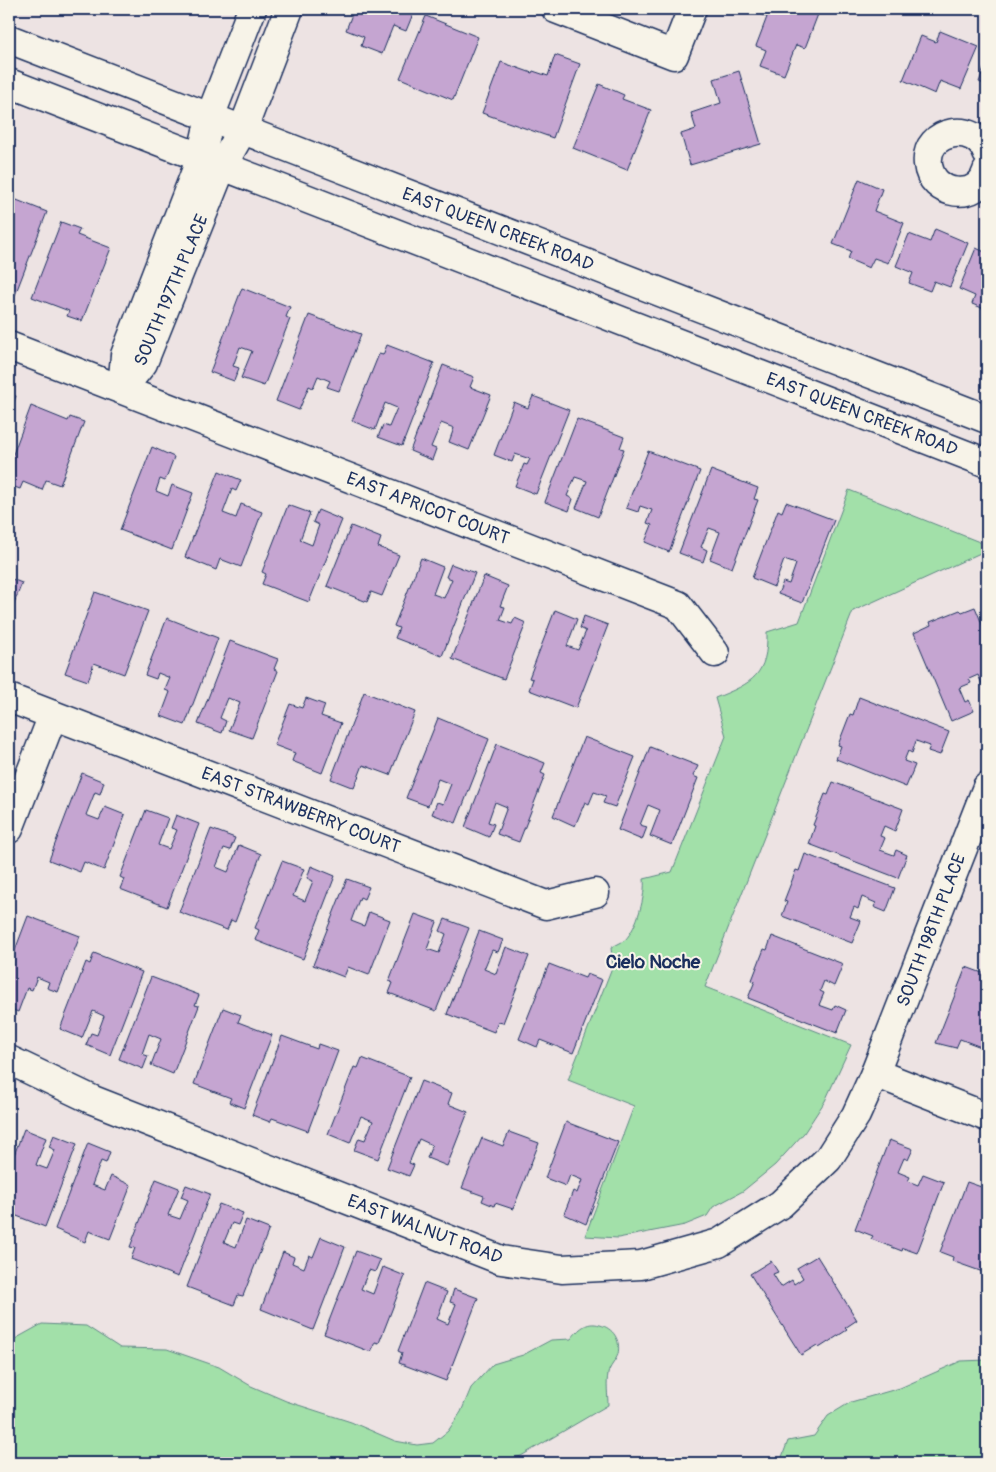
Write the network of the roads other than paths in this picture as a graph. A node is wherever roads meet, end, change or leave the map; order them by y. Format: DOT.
graph roads {
  1 [pos="252,9"];
  2 [pos="289,9"];
  3 [pos="556,9"];
  4 [pos="692,9"];
  5 [pos="9,39"];
  6 [pos="9,83"];
  7 [pos="210,116"];
  8 [pos="243,129"];
  9 [pos="211,162"];
  10 [pos="9,346"];
  11 [pos="122,389"];
  12 [pos="987,419"];
  13 [pos="987,463"];
  14 [pos="714,653"];
  15 [pos="9,698"];
  16 [pos="53,715"];
  17 [pos="987,787"];
  18 [pos="9,829"];
  19 [pos="595,893"];
  20 [pos="9,1060"];
  21 [pos="875,1073"];
  22 [pos="987,1117"];
  1 -- 7 [label="street, SOUTH 197TH PLACE"];
  2 -- 8 [label="street, SOUTH 197TH PLACE"];
  3 -- 4 [label="street"];
  5 -- 7 [label="street, EAST QUEEN CREEK ROAD"];
  6 -- 9 [label="street, EAST QUEEN CREEK ROAD"];
  7 -- 8 [label="street, EAST QUEEN CREEK ROAD"];
  7 -- 9 [label="street, SOUTH 197TH PLACE"];
  8 -- 9 [label="street, SOUTH 197TH PLACE"];
  8 -- 12 [label="street, EAST QUEEN CREEK ROAD"];
  9 -- 11 [label="street, SOUTH 197TH PLACE"];
  9 -- 13 [label="street, EAST QUEEN CREEK ROAD"];
  10 -- 11 [label="street, EAST APRICOT COURT"];
  11 -- 14 [label="street, EAST APRICOT COURT"];
  15 -- 16 [label="street, EAST STRAWBERRY COURT"];
  16 -- 18 [label="street"];
  16 -- 19 [label="street, EAST STRAWBERRY COURT"];
  17 -- 21 [label="street, SOUTH 198TH PLACE"];
  20 -- 21 [label="street, EAST WALNUT ROAD"];
  21 -- 22 [label="street"];
}
